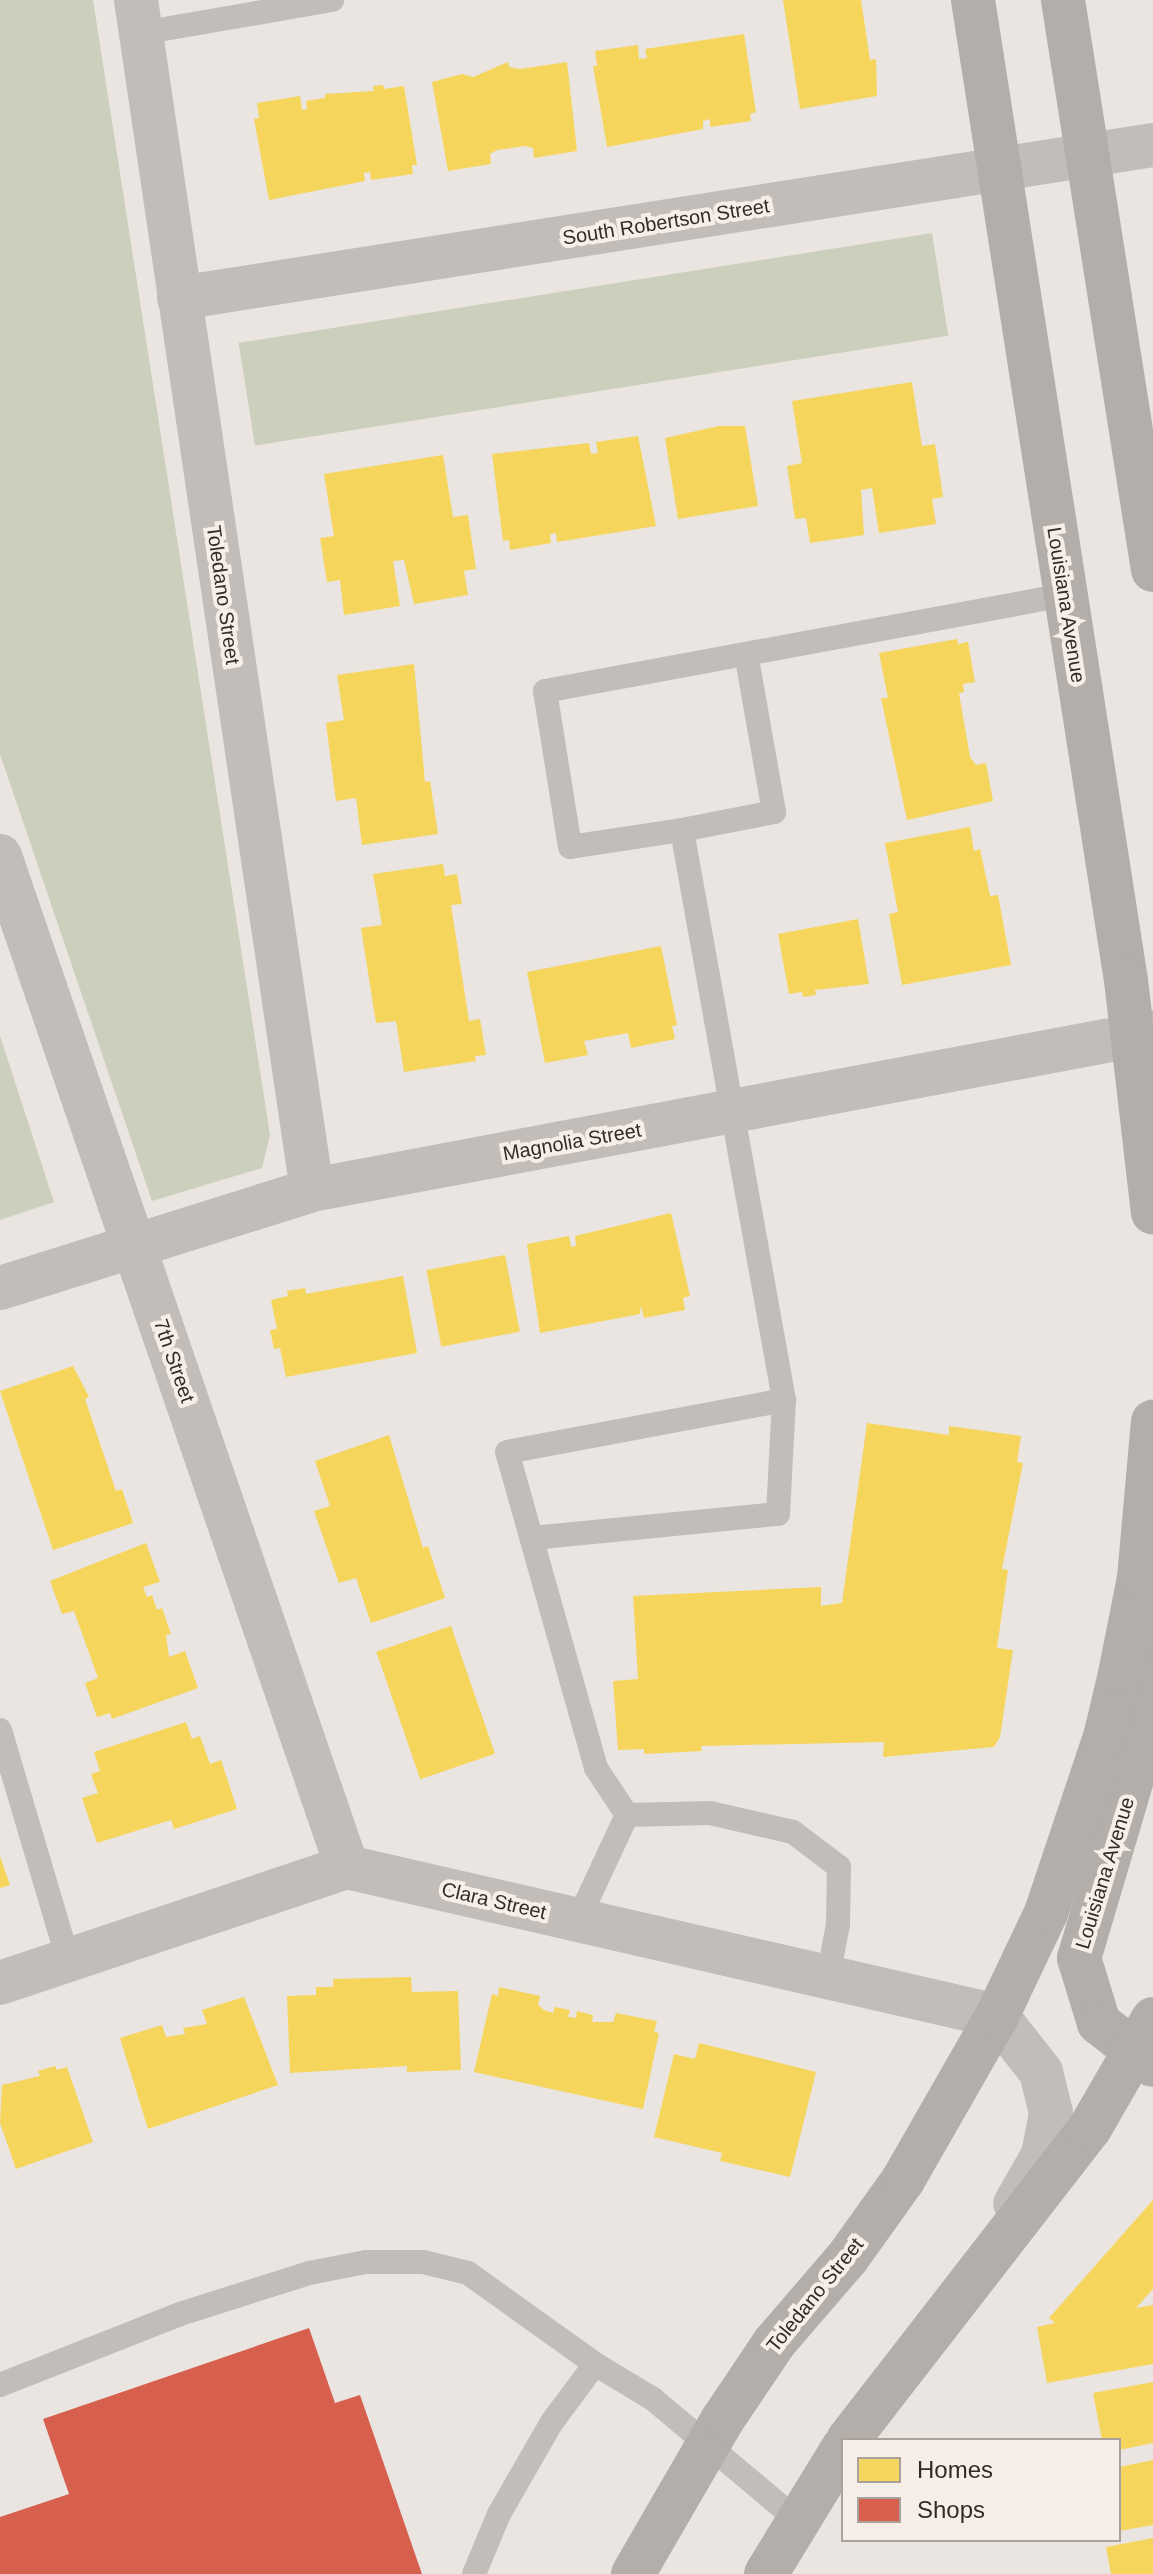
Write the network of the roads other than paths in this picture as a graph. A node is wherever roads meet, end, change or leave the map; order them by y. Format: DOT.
graph roads {
  1 [pos="332,0"];
  2 [pos="973,0"];
  3 [pos="1063,0"];
  4 [pos="138,17"];
  5 [pos="1153,145"];
  6 [pos="1087,156"];
  7 [pos="999,170"];
  8 [pos="179,298"];
  9 [pos="1153,570"];
  10 [pos="1065,595"];
  11 [pos="746,654"];
  12 [pos="682,830"];
  13 [pos="0,856"];
  14 [pos="1143,1036"];
  15 [pos="731,1113"];
  16 [pos="312,1190"];
  17 [pos="1153,1212"];
  18 [pos="133,1243"];
  19 [pos="0,1288"];
  20 [pos="784,1400"];
  21 [pos="1153,1422"];
  22 [pos="532,1538"];
  23 [pos="1139,1578"];
  24 [pos="0,1730"];
  25 [pos="627,1815"];
  26 [pos="347,1867"];
  27 [pos="578,1920"];
  28 [pos="68,1960"];
  29 [pos="828,1977"];
  30 [pos="0,1983"];
  31 [pos="997,2016"];
  32 [pos="1147,2046"];
  33 [pos="978,2271"];
  34 [pos="595,2364"];
  35 [pos="0,2385"];
  36 [pos="850,2438"];
  37 [pos="707,2443"];
  38 [pos="841,2451"];
  39 [pos="797,2520"];
  40 [pos="474,2574"];
  41 [pos="633,2574"];
  42 [pos="766,2574"];
  1 -- 4 [label="lane"];
  2 -- 7 [label="street, Louisiana Avenue"];
  3 -- 6 [label="street"];
  4 -- 8 [label="street, Toledano Street"];
  5 -- 6 [label="street, South Robertson Street"];
  6 -- 7 [label="street, South Robertson Street"];
  6 -- 9 [label="street"];
  7 -- 8 [label="street, South Robertson Street"];
  7 -- 10 [label="street, Louisiana Avenue"];
  8 -- 16 [label="street, Toledano Street"];
  10 -- 11 [label="lane"];
  10 -- 14 [label="street, Louisiana Avenue"];
  11 -- 12 [label="lane"];
  11 -- 12 [label="lane"];
  12 -- 15 [label="lane"];
  13 -- 18 [label="street, 7th Street"];
  14 -- 15 [label="street, Magnolia Street"];
  14 -- 17 [label="street, Louisiana Avenue"];
  15 -- 16 [label="street, Magnolia Street"];
  15 -- 20 [label="lane"];
  16 -- 18 [label="street, Magnolia Street"];
  18 -- 19 [label="street, Magnolia Street"];
  18 -- 26 [label="street, 7th Street"];
  20 -- 22 [label="lane"];
  20 -- 22 [label="lane"];
  21 -- 23 [label="street, Louisiana Avenue"];
  22 -- 25 [label="lane"];
  23 -- 31 [label="street, Louisiana Avenue"];
  23 -- 32 [label="street, Louisiana Avenue"];
  24 -- 28 [label="lane"];
  25 -- 27 [label="lane"];
  25 -- 29 [label="lane"];
  26 -- 27 [label="street, Clara Street"];
  26 -- 28 [label="street"];
  27 -- 29 [label="street, Clara Street"];
  28 -- 30 [label="street"];
  29 -- 31 [label="street, Clara Street"];
  31 -- 33 [label="street"];
  31 -- 37 [label="street, Toledano Street"];
  32 -- 33 [label="street"];
  33 -- 36 [label="street"];
  34 -- 35 [label="lane"];
  34 -- 37 [label="lane"];
  34 -- 40 [label="lane"];
  37 -- 39 [label="lane"];
  37 -- 41 [label="street, Toledano Street"];
  38 -- 39 [label="street"];
  39 -- 42 [label="street"];
}
